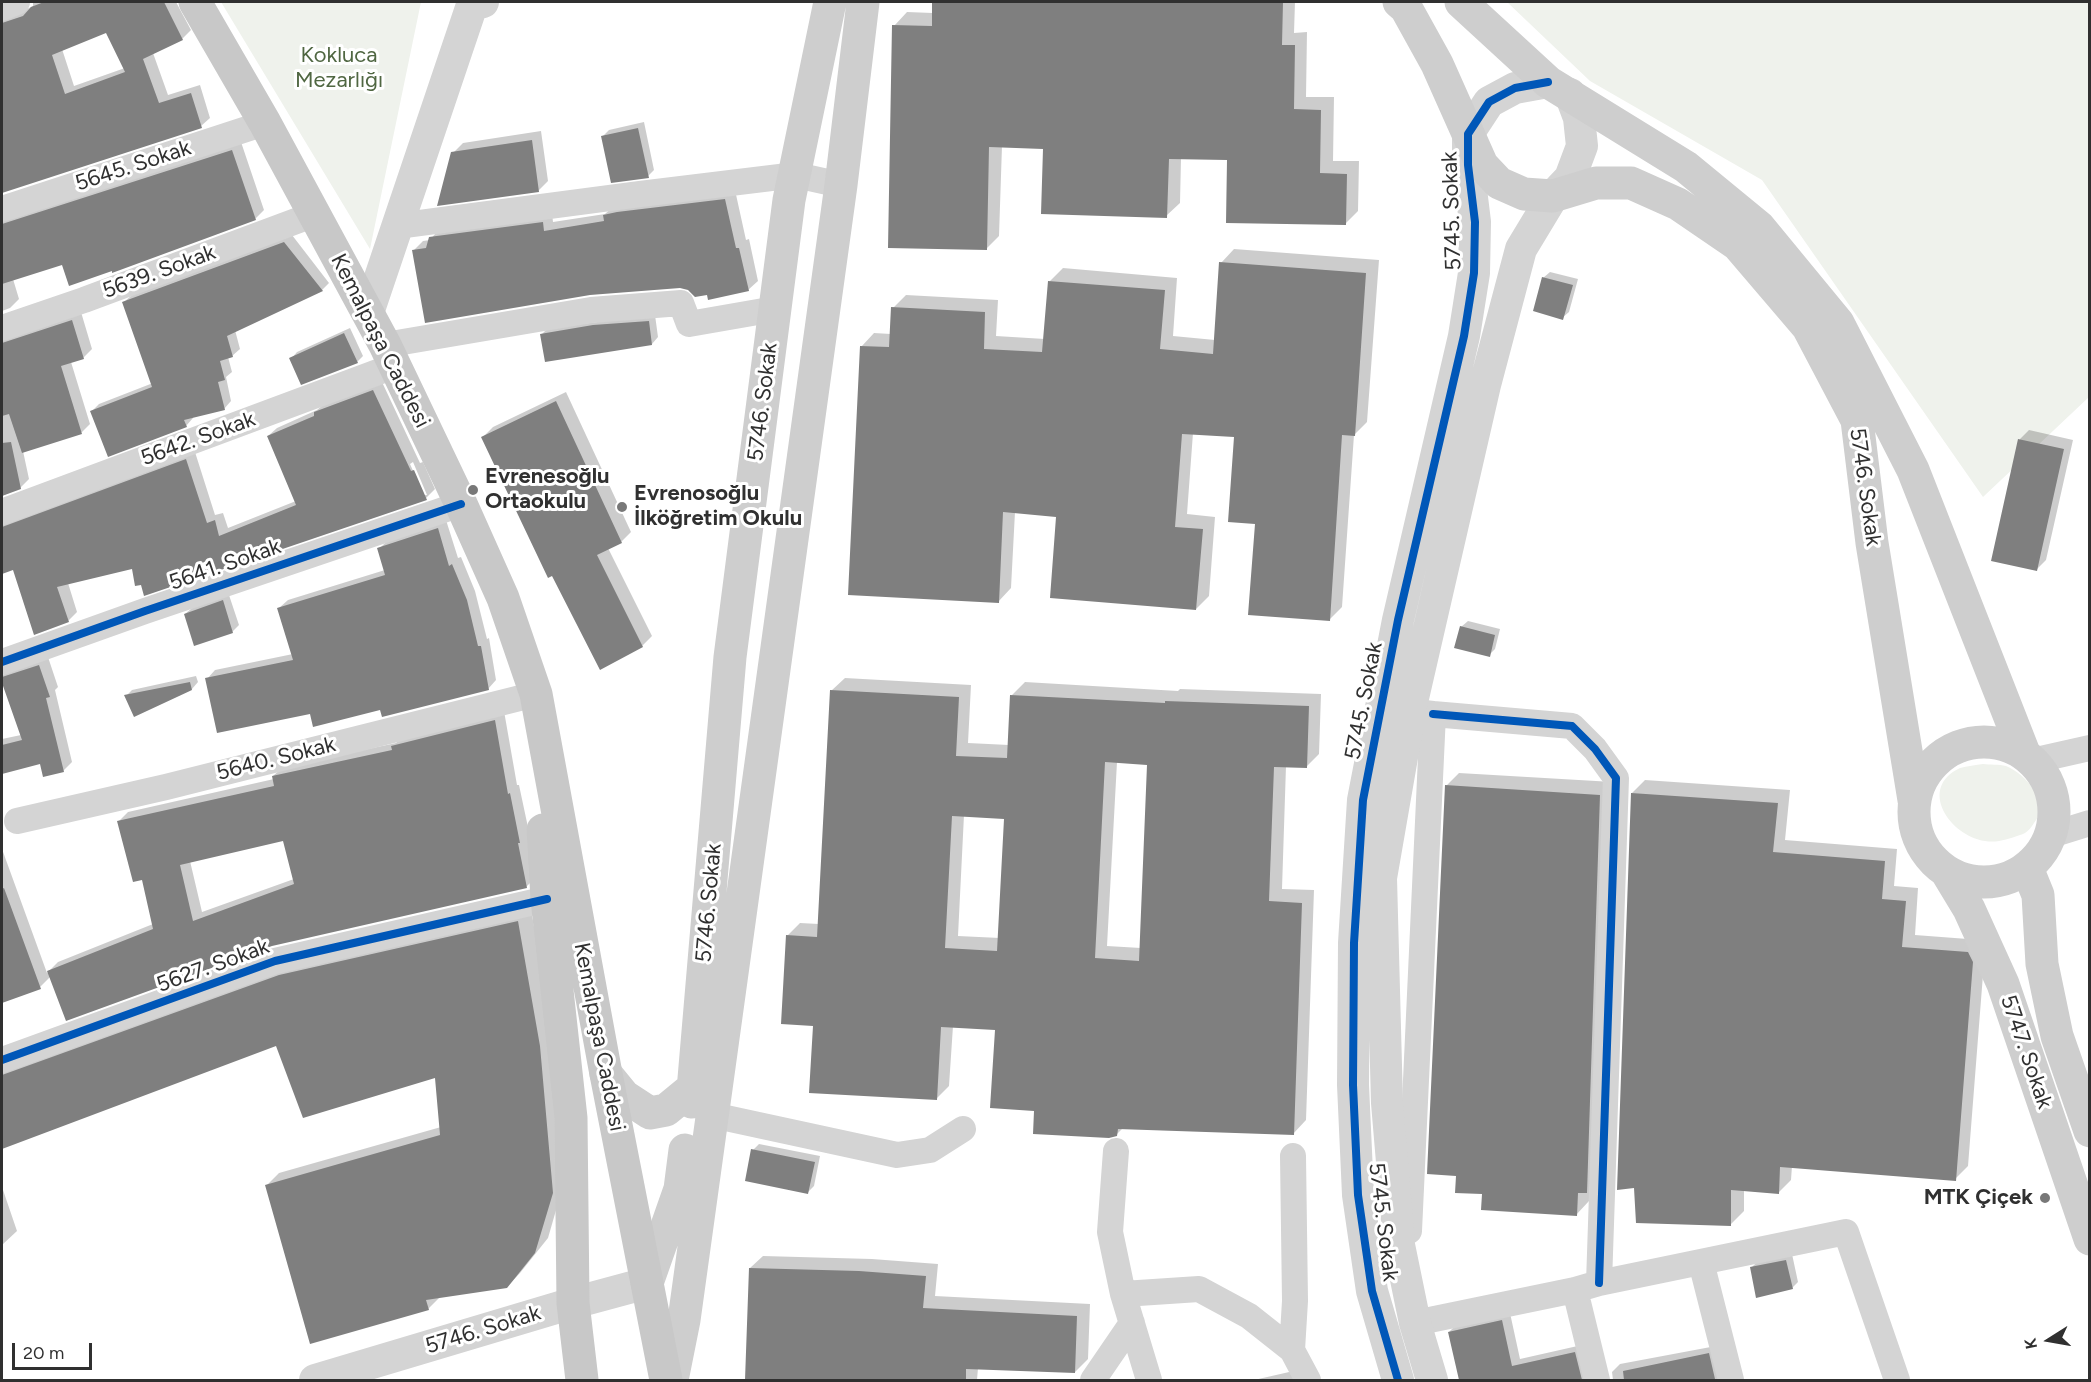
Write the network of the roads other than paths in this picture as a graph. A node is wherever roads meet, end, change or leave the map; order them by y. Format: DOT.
graph roads {
  1 [pos="17,2"];
  2 [pos="195,2"];
  3 [pos="830,2"];
  4 [pos="863,2"];
  5 [pos="1399,2"];
  6 [pos="1461,2"];
  7 [pos="476,3"];
  8 [pos="2,8"];
  9 [pos="1559,88"];
  10 [pos="265,123"];
  11 [pos="1468,134"];
  12 [pos="796,175"];
  13 [pos="841,185"];
  14 [pos="1553,196"];
  15 [pos="2,209"];
  16 [pos="315,214"];
  17 [pos="397,226"];
  18 [pos="774,309"];
  19 [pos="368,313"];
  20 [pos="2,328"];
  21 [pos="390,355"];
  22 [pos="461,504"];
  23 [pos="2,512"];
  24 [pos="2,662"];
  25 [pos="536,694"];
  26 [pos="1421,713"];
  27 [pos="2090,748"];
  28 [pos="2028,757"];
  29 [pos="1914,800"];
  30 [pos="16,821"];
  31 [pos="2090,823"];
  32 [pos="2051,835"];
  33 [pos="2027,868"];
  34 [pos="1946,871"];
  35 [pos="547,899"];
  36 [pos="2,1060"];
  37 [pos="606,1074"];
  38 [pos="694,1087"];
  39 [pos="712,1115"];
  40 [pos="963,1129"];
  41 [pos="2090,1131"];
  42 [pos="1116,1151"];
  43 [pos="1293,1156"];
  44 [pos="2090,1239"];
  45 [pos="1399,1245"];
  46 [pos="1701,1262"];
  47 [pos="648,1283"];
  48 [pos="1587,1286"];
  49 [pos="1123,1294"];
  50 [pos="573,1303"];
  51 [pos="1132,1323"];
  52 [pos="1415,1323"];
  53 [pos="1292,1350"];
  54 [pos="315,1380"];
  55 [pos="582,1380"];
  56 [pos="666,1380"];
  57 [pos="672,1380"];
  58 [pos="1094,1380"];
  59 [pos="1149,1380"];
  60 [pos="1308,1380"];
  61 [pos="1398,1380"];
  62 [pos="1432,1380"];
  63 [pos="1597,1380"];
  64 [pos="1731,1380"];
  65 [pos="1897,1380"];
  1 -- 8 [label="street"];
  2 -- 10 [label="main road, Kemalpaşa Caddesi"];
  3 -- 12 [label="main road, 5746. Sokak"];
  4 -- 13 [label="main road, 5746. Sokak"];
  5 -- 11 [label="main road, 5746. Sokak"];
  6 -- 9 [label="main road, 5746. Sokak"];
  7 -- 17 [label="street"];
  9 -- 11 [label="street, 5745. Sokak"];
  9 -- 14 [label="street, 5745. Sokak"];
  9 -- 28 [label="main road, 5746. Sokak"];
  10 -- 15 [label="street, 5645. Sokak"];
  10 -- 16 [label="main road, Kemalpaşa Caddesi"];
  11 -- 14 [label="main road, 5746. Sokak"];
  11 -- 61 [label="street, 5745. Sokak"];
  12 -- 13 [label="street"];
  12 -- 17 [label="street"];
  12 -- 18 [label="main road, 5746. Sokak"];
  13 -- 39 [label="main road, 5746. Sokak"];
  14 -- 26 [label="street, 5745. Sokak"];
  14 -- 29 [label="main road, 5746. Sokak"];
  16 -- 19 [label="main road, Kemalpaşa Caddesi"];
  16 -- 20 [label="street, 5639. Sokak"];
  17 -- 19 [label="street"];
  18 -- 21 [label="street, 5642. Sokak"];
  18 -- 38 [label="main road, 5746. Sokak"];
  19 -- 21 [label="main road, Kemalpaşa Caddesi"];
  21 -- 22 [label="main road, Kemalpaşa Caddesi"];
  21 -- 23 [label="street, 5642. Sokak"];
  22 -- 24 [label="street, 5641. Sokak"];
  22 -- 25 [label="main road, Kemalpaşa Caddesi"];
  25 -- 30 [label="street, 5640. Sokak"];
  25 -- 35 [label="main road, Kemalpaşa Caddesi"];
  25 -- 37 [label="main road, Kemalpaşa Caddesi"];
  26 -- 45 [label="street"];
  26 -- 45 [label="street, 5745. Sokak"];
  26 -- 48 [label="street"];
  27 -- 28 [label="street"];
  28 -- 29 [label="main road, 5746. Sokak"];
  28 -- 32 [label="main road, 5746. Sokak"];
  29 -- 34 [label="main road, 5746. Sokak"];
  31 -- 32 [label="street"];
  32 -- 33 [label="main road, 5746. Sokak"];
  33 -- 34 [label="main road, 5746. Sokak"];
  33 -- 41 [label="main road, 5747. Sokak"];
  34 -- 44 [label="main road, 5747. Sokak"];
  35 -- 36 [label="street, 5627. Sokak"];
  35 -- 50 [label="main road, Kemalpaşa Caddesi"];
  37 -- 38 [label="main road"];
  37 -- 47 [label="main road, Kemalpaşa Caddesi"];
  38 -- 47 [label="main road, 5746. Sokak"];
  39 -- 40 [label="street"];
  39 -- 57 [label="main road, 5746. Sokak"];
  42 -- 49 [label="street"];
  43 -- 53 [label="street"];
  45 -- 52 [label="street, 5745. Sokak"];
  46 -- 48 [label="street"];
  46 -- 64 [label="street"];
  46 -- 65 [label="street"];
  47 -- 50 [label="street, 5746. Sokak"];
  47 -- 56 [label="main road, Kemalpaşa Caddesi"];
  48 -- 52 [label="street"];
  48 -- 63 [label="street"];
  49 -- 51 [label="street"];
  49 -- 53 [label="street"];
  50 -- 54 [label="street, 5746. Sokak"];
  50 -- 55 [label="main road, Kemalpaşa Caddesi"];
  51 -- 58 [label="street"];
  51 -- 59 [label="street"];
  52 -- 62 [label="street, 5745. Sokak"];
  53 -- 60 [label="street"];
}
